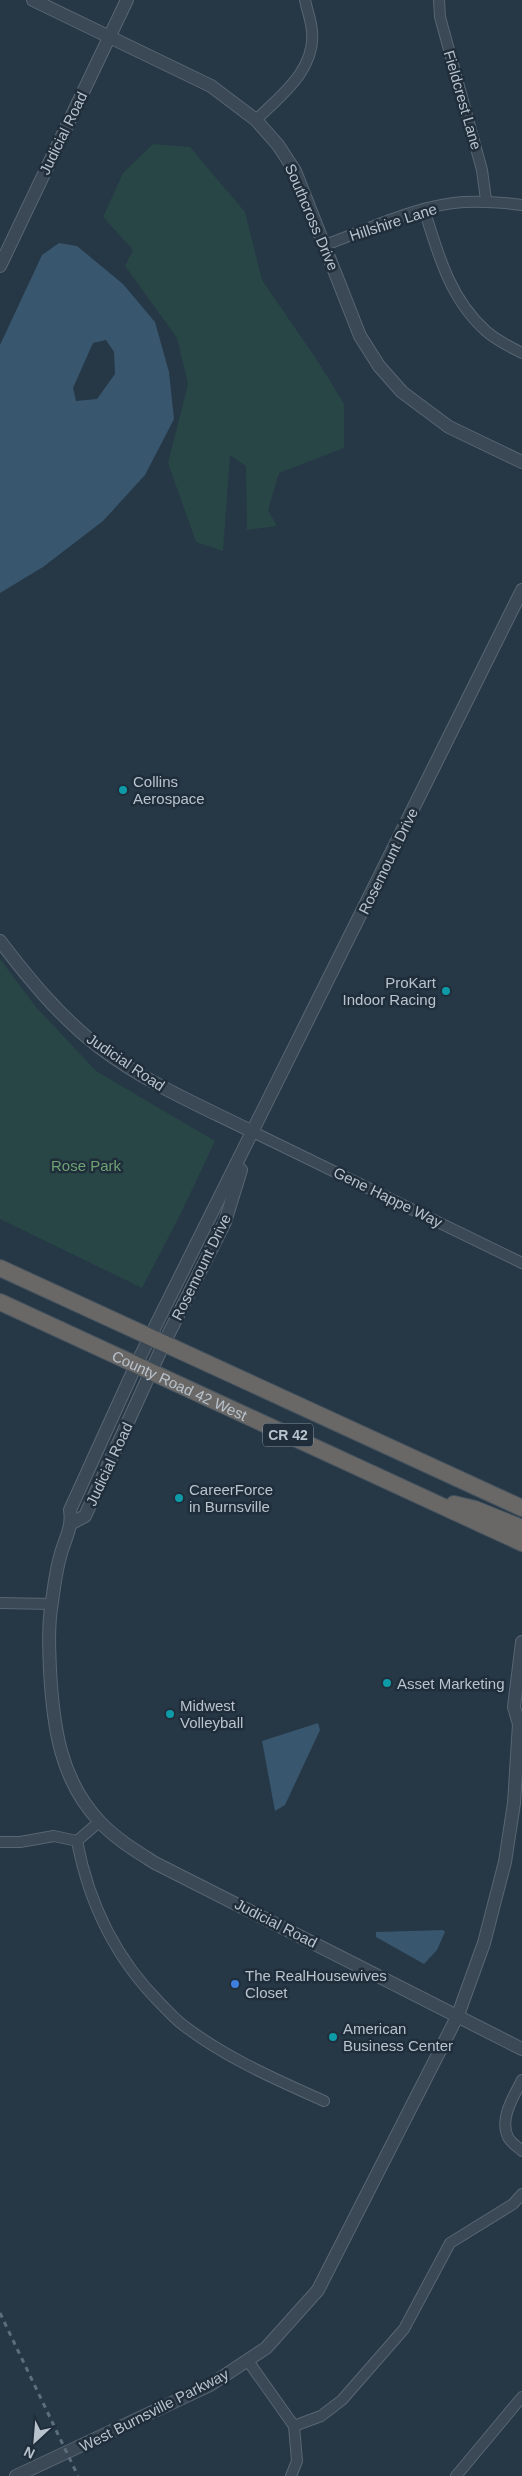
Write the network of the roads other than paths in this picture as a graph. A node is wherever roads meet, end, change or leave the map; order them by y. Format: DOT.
graph roads {
  1 [pos="33,0"];
  2 [pos="127,0"];
  3 [pos="305,0"];
  4 [pos="440,0"];
  5 [pos="110,36"];
  6 [pos="256,120"];
  7 [pos="486,200"];
  8 [pos="522,204"];
  9 [pos="424,209"];
  10 [pos="325,244"];
  11 [pos="0,266"];
  12 [pos="522,353"];
  13 [pos="522,462"];
  14 [pos="522,590"];
  15 [pos="0,941"];
  16 [pos="253,1132"];
  17 [pos="522,1263"];
  18 [pos="0,1268"];
  19 [pos="0,1302"];
  20 [pos="157,1340"];
  21 [pos="136,1365"];
  22 [pos="151,1372"];
  23 [pos="425,1498"];
  24 [pos="522,1508"];
  25 [pos="72,1523"];
  26 [pos="522,1528"];
  27 [pos="522,1543"];
  28 [pos="0,1602"];
  29 [pos="52,1604"];
  30 [pos="522,1642"];
  31 [pos="521,1722"];
  32 [pos="99,1822"];
  33 [pos="77,1841"];
  34 [pos="0,1842"];
  35 [pos="458,2015"];
  36 [pos="522,2049"];
  37 [pos="522,2080"];
  38 [pos="324,2101"];
  39 [pos="522,2151"];
  40 [pos="522,2194"];
  41 [pos="248,2361"];
  42 [pos="522,2397"];
  43 [pos="294,2426"];
  44 [pos="16,2476"];
  45 [pos="291,2476"];
  46 [pos="456,2476"];
  1 -- 5 [label="street, Southcross Drive"];
  2 -- 5 [label="street, Judicial Road"];
  3 -- 6 [label="street"];
  4 -- 7 [label="street, Fieldcrest Lane"];
  5 -- 6 [label="street, Southcross Drive"];
  5 -- 11 [label="street, Judicial Road"];
  6 -- 10 [label="street, Southcross Drive"];
  7 -- 8 [label="street, Hillshire Lane"];
  7 -- 9 [label="street, Hillshire Lane"];
  9 -- 10 [label="street, Hillshire Lane"];
  9 -- 12 [label="street"];
  10 -- 13 [label="street, Southcross Drive"];
  14 -- 16 [label="street, Rosemount Drive"];
  15 -- 16 [label="street, Judicial Road"];
  16 -- 17 [label="street, Gene Happe Way"];
  16 -- 20 [label="street, Rosemount Drive"];
  18 -- 20 [label="highway, County Road 42 West / CR 42"];
  19 -- 21 [label="highway, County Road 42 West / CR 42"];
  20 -- 21 [label="street, Judicial Road"];
  20 -- 22 [label="street, Judicial Road"];
  20 -- 24 [label="highway, County Road 42 West / CR 42"];
  21 -- 22 [label="highway, County Road 42 West / CR 42"];
  21 -- 25 [label="street, Judicial Road"];
  22 -- 23 [label="highway, County Road 42 West / CR 42"];
  22 -- 25 [label="street, Judicial Road"];
  23 -- 26 [label="highway"];
  23 -- 27 [label="highway, County Road 42 West / CR 42"];
  25 -- 29 [label="street, Judicial Road"];
  28 -- 29 [label="street"];
  29 -- 32 [label="street, Judicial Road"];
  30 -- 31 [label="street, West Burnsville Parkway"];
  31 -- 35 [label="street, West Burnsville Parkway"];
  32 -- 33 [label="street"];
  32 -- 35 [label="street, Judicial Road"];
  33 -- 34 [label="street"];
  33 -- 38 [label="street"];
  35 -- 36 [label="street, Judicial Road"];
  35 -- 41 [label="street, West Burnsville Parkway"];
  37 -- 39 [label="street"];
  40 -- 43 [label="street"];
  41 -- 43 [label="street"];
  41 -- 44 [label="street, West Burnsville Parkway"];
  42 -- 46 [label="street"];
  43 -- 45 [label="street"];
}
